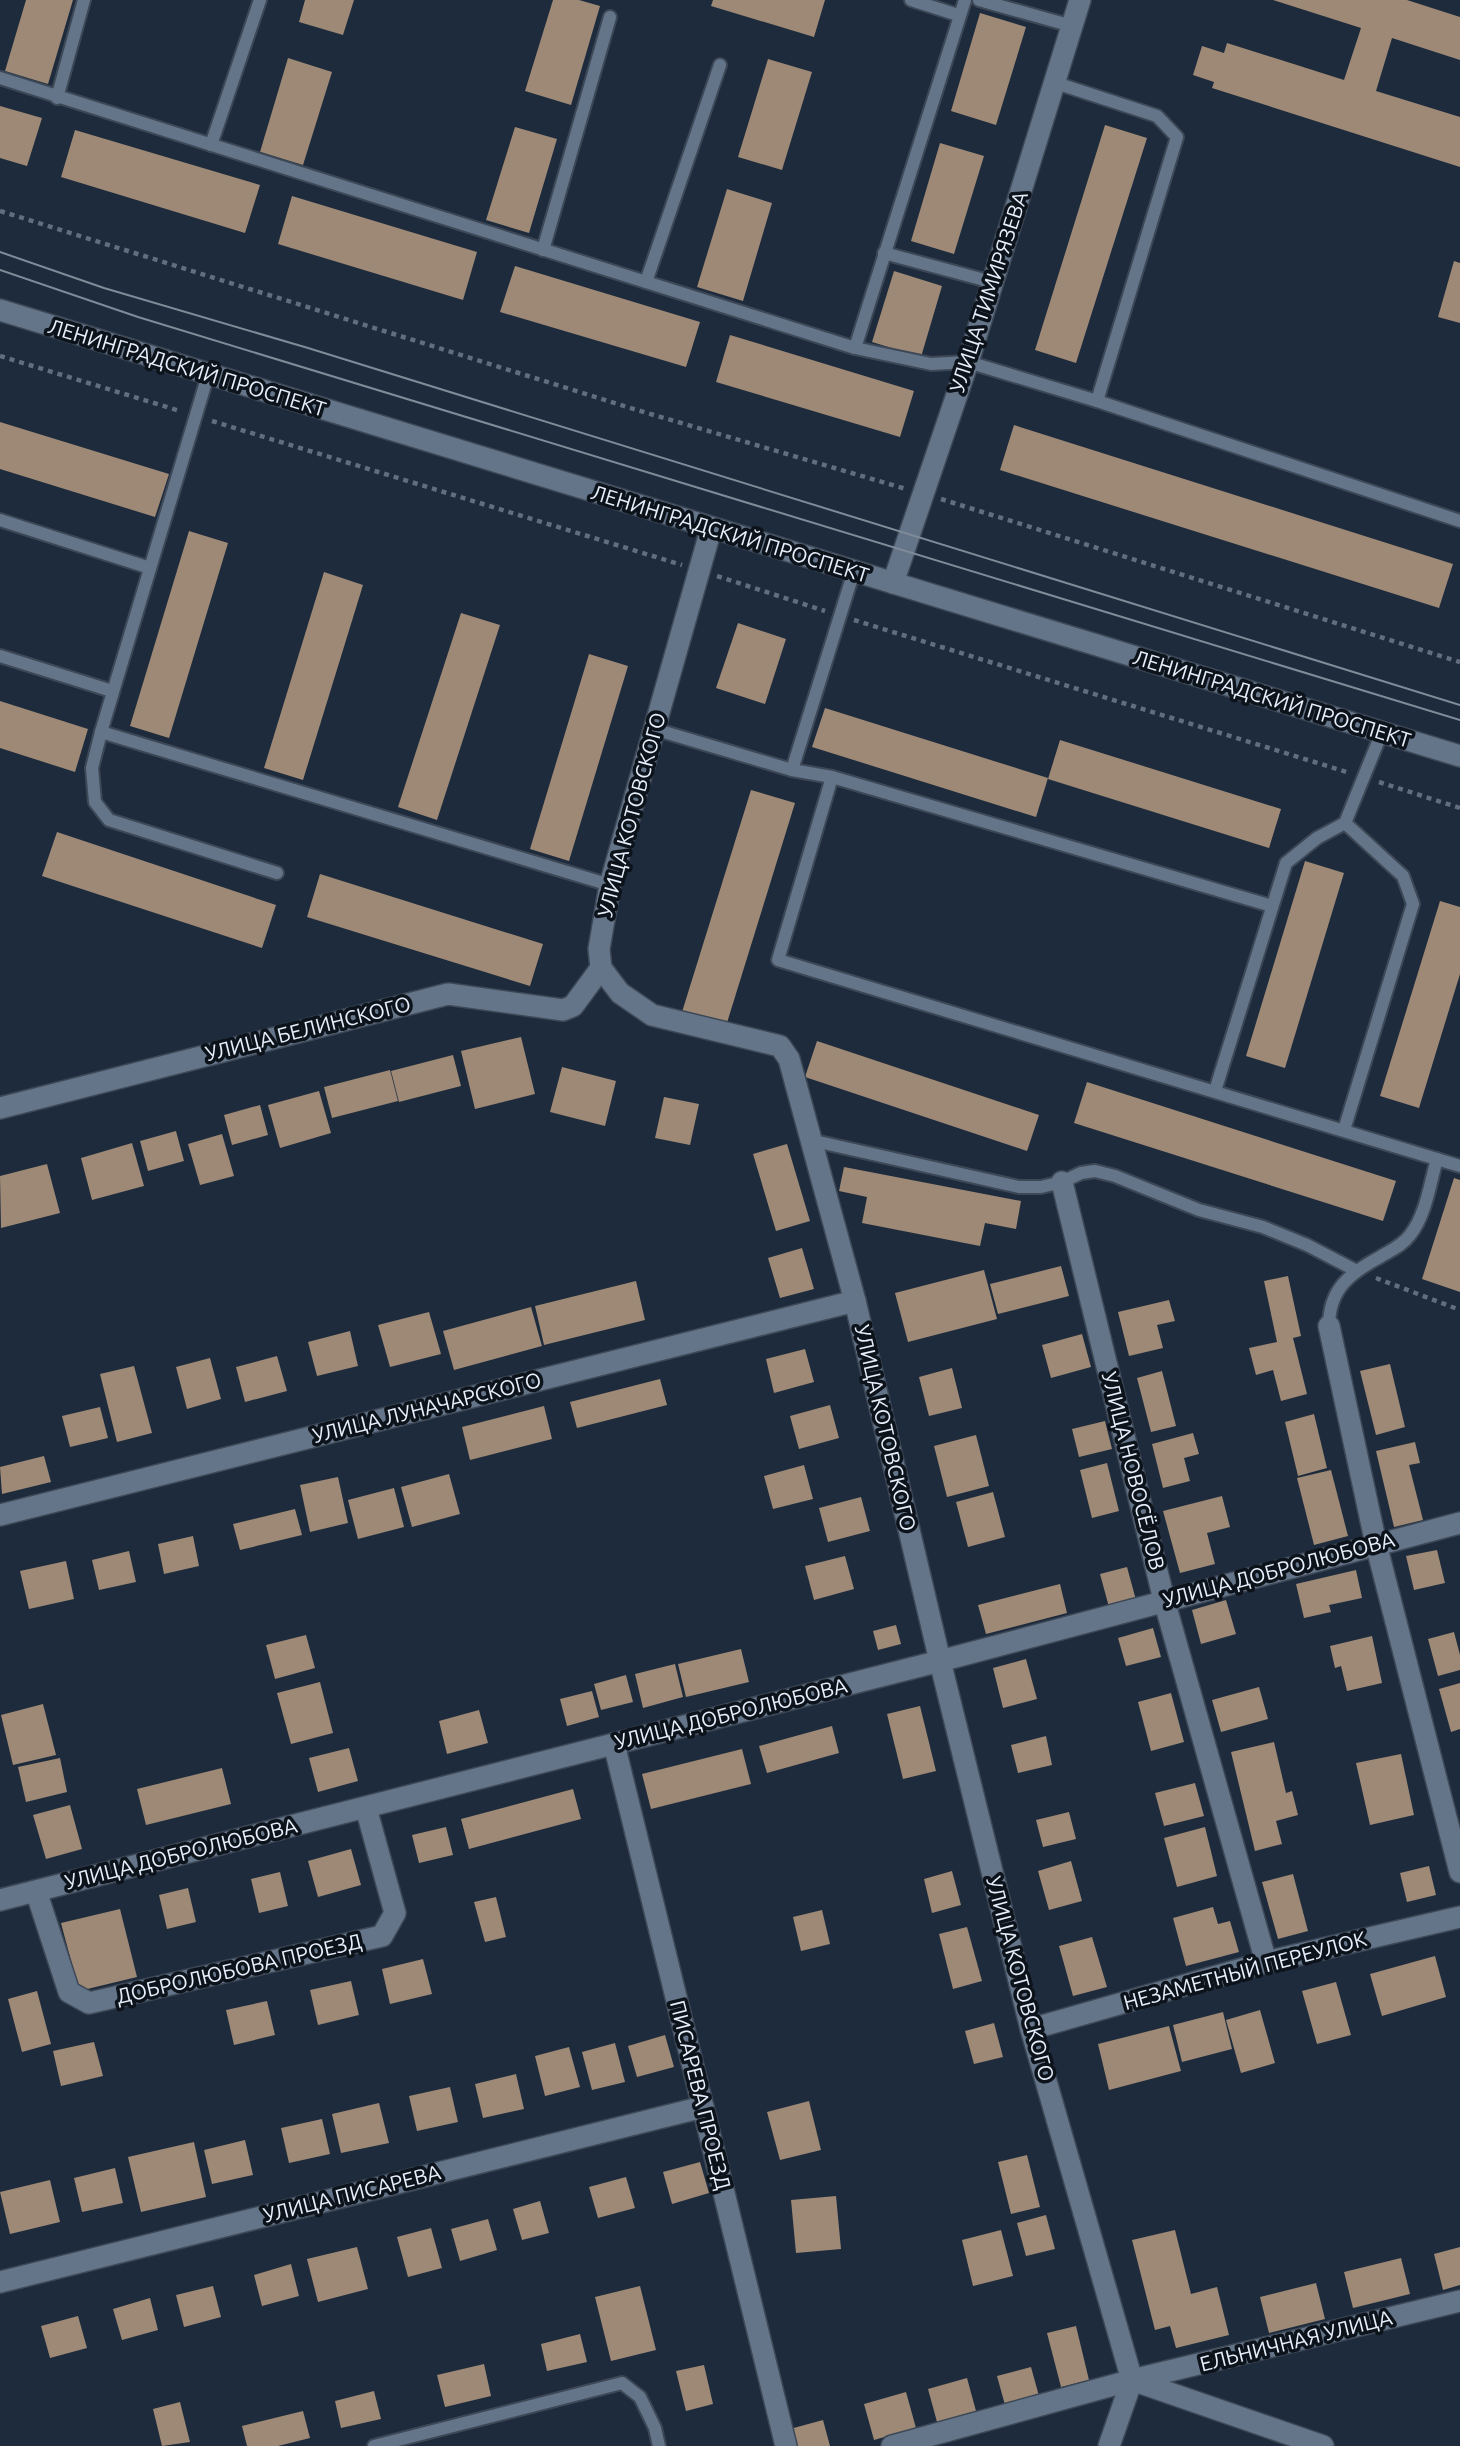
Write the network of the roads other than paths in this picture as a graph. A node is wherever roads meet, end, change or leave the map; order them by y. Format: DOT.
graph roads {
  1 [pos="84,0"];
  2 [pos="260,0"];
  3 [pos="911,0"];
  4 [pos="965,0"];
  5 [pos="979,0"];
  6 [pos="1080,0"];
  7 [pos="958,15"];
  8 [pos="610,17"];
  9 [pos="1072,26"];
  10 [pos="720,65"];
  11 [pos="0,78"];
  12 [pos="1056,83"];
  13 [pos="57,98"];
  14 [pos="211,145"];
  15 [pos="543,250"];
  16 [pos="884,253"];
  17 [pos="646,282"];
  18 [pos="992,282"];
  19 [pos="0,310"];
  20 [pos="855,348"];
  21 [pos="968,362"];
  22 [pos="208,375"];
  23 [pos="1097,401"];
  24 [pos="0,520"];
  25 [pos="1460,521"];
  26 [pos="711,528"];
  27 [pos="150,568"];
  28 [pos="854,571"];
  29 [pos="893,583"];
  30 [pos="0,656"];
  31 [pos="113,691"];
  32 [pos="654,729"];
  33 [pos="101,732"];
  34 [pos="1382,732"];
  35 [pos="1460,755"];
  36 [pos="792,770"];
  37 [pos="832,777"];
  38 [pos="1345,823"];
  39 [pos="277,873"];
  40 [pos="610,885"];
  41 [pos="1272,906"];
  42 [pos="601,968"];
  43 [pos="1215,1091"];
  44 [pos="0,1108"];
  45 [pos="1344,1130"];
  46 [pos="810,1140"];
  47 [pos="1437,1159"];
  48 [pos="1460,1166"];
  49 [pos="1062,1182"];
  50 [pos="1357,1271"];
  51 [pos="855,1301"];
  52 [pos="1329,1326"];
  53 [pos="0,1514"];
  54 [pos="1460,1523"];
  55 [pos="1376,1544"];
  56 [pos="1164,1600"];
  57 [pos="940,1661"];
  58 [pos="614,1744"];
  59 [pos="366,1808"];
  60 [pos="1460,1872"];
  61 [pos="36,1891"];
  62 [pos="0,1900"];
  63 [pos="1460,1917"];
  64 [pos="1266,1962"];
  65 [pos="1031,2029"];
  66 [pos="703,2107"];
  67 [pos="0,2282"];
  68 [pos="1460,2301"];
  69 [pos="1132,2380"];
  70 [pos="374,2446"];
  71 [pos="659,2446"];
  72 [pos="786,2446"];
  73 [pos="892,2446"];
  74 [pos="1109,2446"];
  75 [pos="1323,2446"];
  1 -- 13 [label="lane"];
  2 -- 14 [label="lane"];
  3 -- 7 [label="lane"];
  4 -- 7 [label="lane"];
  5 -- 9 [label="lane"];
  6 -- 9 [label="street, УЛИЦА ТИМИРЯЗЕВА"];
  7 -- 16 [label="lane"];
  8 -- 15 [label="lane"];
  9 -- 12 [label="street, УЛИЦА ТИМИРЯЗЕВА"];
  10 -- 17 [label="lane"];
  11 -- 13 [label="lane"];
  12 -- 18 [label="street, УЛИЦА ТИМИРЯЗЕВА"];
  12 -- 23 [label="lane"];
  13 -- 14 [label="lane"];
  14 -- 15 [label="lane"];
  15 -- 17 [label="lane"];
  16 -- 18 [label="lane"];
  16 -- 20 [label="lane"];
  17 -- 20 [label="lane"];
  18 -- 21 [label="street, УЛИЦА ТИМИРЯЗЕВА"];
  19 -- 22 [label="street, ЛЕНИНГРАДСКИЙ ПРОСПЕКТ"];
  20 -- 21 [label="lane"];
  21 -- 23 [label="lane"];
  21 -- 29 [label="street, УЛИЦА ТИМИРЯЗЕВА"];
  22 -- 26 [label="street, ЛЕНИНГРАДСКИЙ ПРОСПЕКТ"];
  22 -- 27 [label="lane"];
  23 -- 25 [label="lane"];
  24 -- 27 [label="lane"];
  26 -- 28 [label="street, ЛЕНИНГРАДСКИЙ ПРОСПЕКТ"];
  26 -- 32 [label="street, УЛИЦА КОТОВСКОГО"];
  27 -- 31 [label="lane"];
  28 -- 29 [label="street, ЛЕНИНГРАДСКИЙ ПРОСПЕКТ"];
  28 -- 36 [label="lane"];
  29 -- 34 [label="street, ЛЕНИНГРАДСКИЙ ПРОСПЕКТ"];
  30 -- 31 [label="lane"];
  31 -- 33 [label="lane"];
  32 -- 36 [label="lane"];
  32 -- 40 [label="street, УЛИЦА КОТОВСКОГО"];
  33 -- 39 [label="lane"];
  33 -- 40 [label="lane"];
  34 -- 35 [label="street, ЛЕНИНГРАДСКИЙ ПРОСПЕКТ"];
  34 -- 38 [label="lane"];
  36 -- 37 [label="lane"];
  37 -- 41 [label="lane"];
  37 -- 43 [label="lane"];
  38 -- 41 [label="lane"];
  38 -- 45 [label="lane"];
  40 -- 42 [label="street, УЛИЦА КОТОВСКОГО"];
  41 -- 43 [label="lane"];
  42 -- 44 [label="street, УЛИЦА БЕЛИНСКОГО"];
  42 -- 46 [label="street, УЛИЦА КОТОВСКОГО"];
  43 -- 45 [label="lane"];
  45 -- 47 [label="lane"];
  46 -- 49 [label="lane"];
  46 -- 51 [label="street, УЛИЦА КОТОВСКОГО"];
  47 -- 48 [label="lane"];
  47 -- 50 [label="lane"];
  49 -- 50 [label="lane"];
  49 -- 56 [label="street, УЛИЦА НОВОСЁЛОВ"];
  50 -- 52 [label="lane"];
  51 -- 53 [label="street, УЛИЦА ЛУНАЧАРСКОГО"];
  51 -- 57 [label="street, УЛИЦА КОТОВСКОГО"];
  52 -- 55 [label="street"];
  54 -- 55 [label="street, УЛИЦА ДОБРОЛЮБОВА"];
  55 -- 56 [label="street, УЛИЦА ДОБРОЛЮБОВА"];
  55 -- 60 [label="street"];
  56 -- 57 [label="street, УЛИЦА ДОБРОЛЮБОВА"];
  56 -- 64 [label="street, УЛИЦА НОВОСЁЛОВ"];
  57 -- 58 [label="street, УЛИЦА ДОБРОЛЮБОВА"];
  57 -- 65 [label="street, УЛИЦА КОТОВСКОГО"];
  58 -- 59 [label="street, УЛИЦА ДОБРОЛЮБОВА"];
  58 -- 66 [label="street, ПИСАРЕВА ПРОЕЗД"];
  59 -- 61 [label="street, УЛИЦА ДОБРОЛЮБОВА"];
  59 -- 61 [label="street, ДОБРОЛЮБОВА ПРОЕЗД"];
  61 -- 62 [label="street, УЛИЦА ДОБРОЛЮБОВА"];
  63 -- 64 [label="street, НЕЗАМЕТНЫЙ ПЕРЕУЛОК"];
  64 -- 65 [label="street, НЕЗАМЕТНЫЙ ПЕРЕУЛОК"];
  65 -- 69 [label="street, УЛИЦА КОТОВСКОГО"];
  66 -- 67 [label="street, УЛИЦА ПИСАРЕВА"];
  66 -- 72 [label="street, ПИСАРЕВА ПРОЕЗД"];
  68 -- 69 [label="street, ЕЛЬНИЧНАЯ УЛИЦА"];
  69 -- 73 [label="street, ЕЛЬНИЧНАЯ УЛИЦА"];
  69 -- 74 [label="street"];
  69 -- 75 [label="street"];
  70 -- 71 [label="lane"];
}
